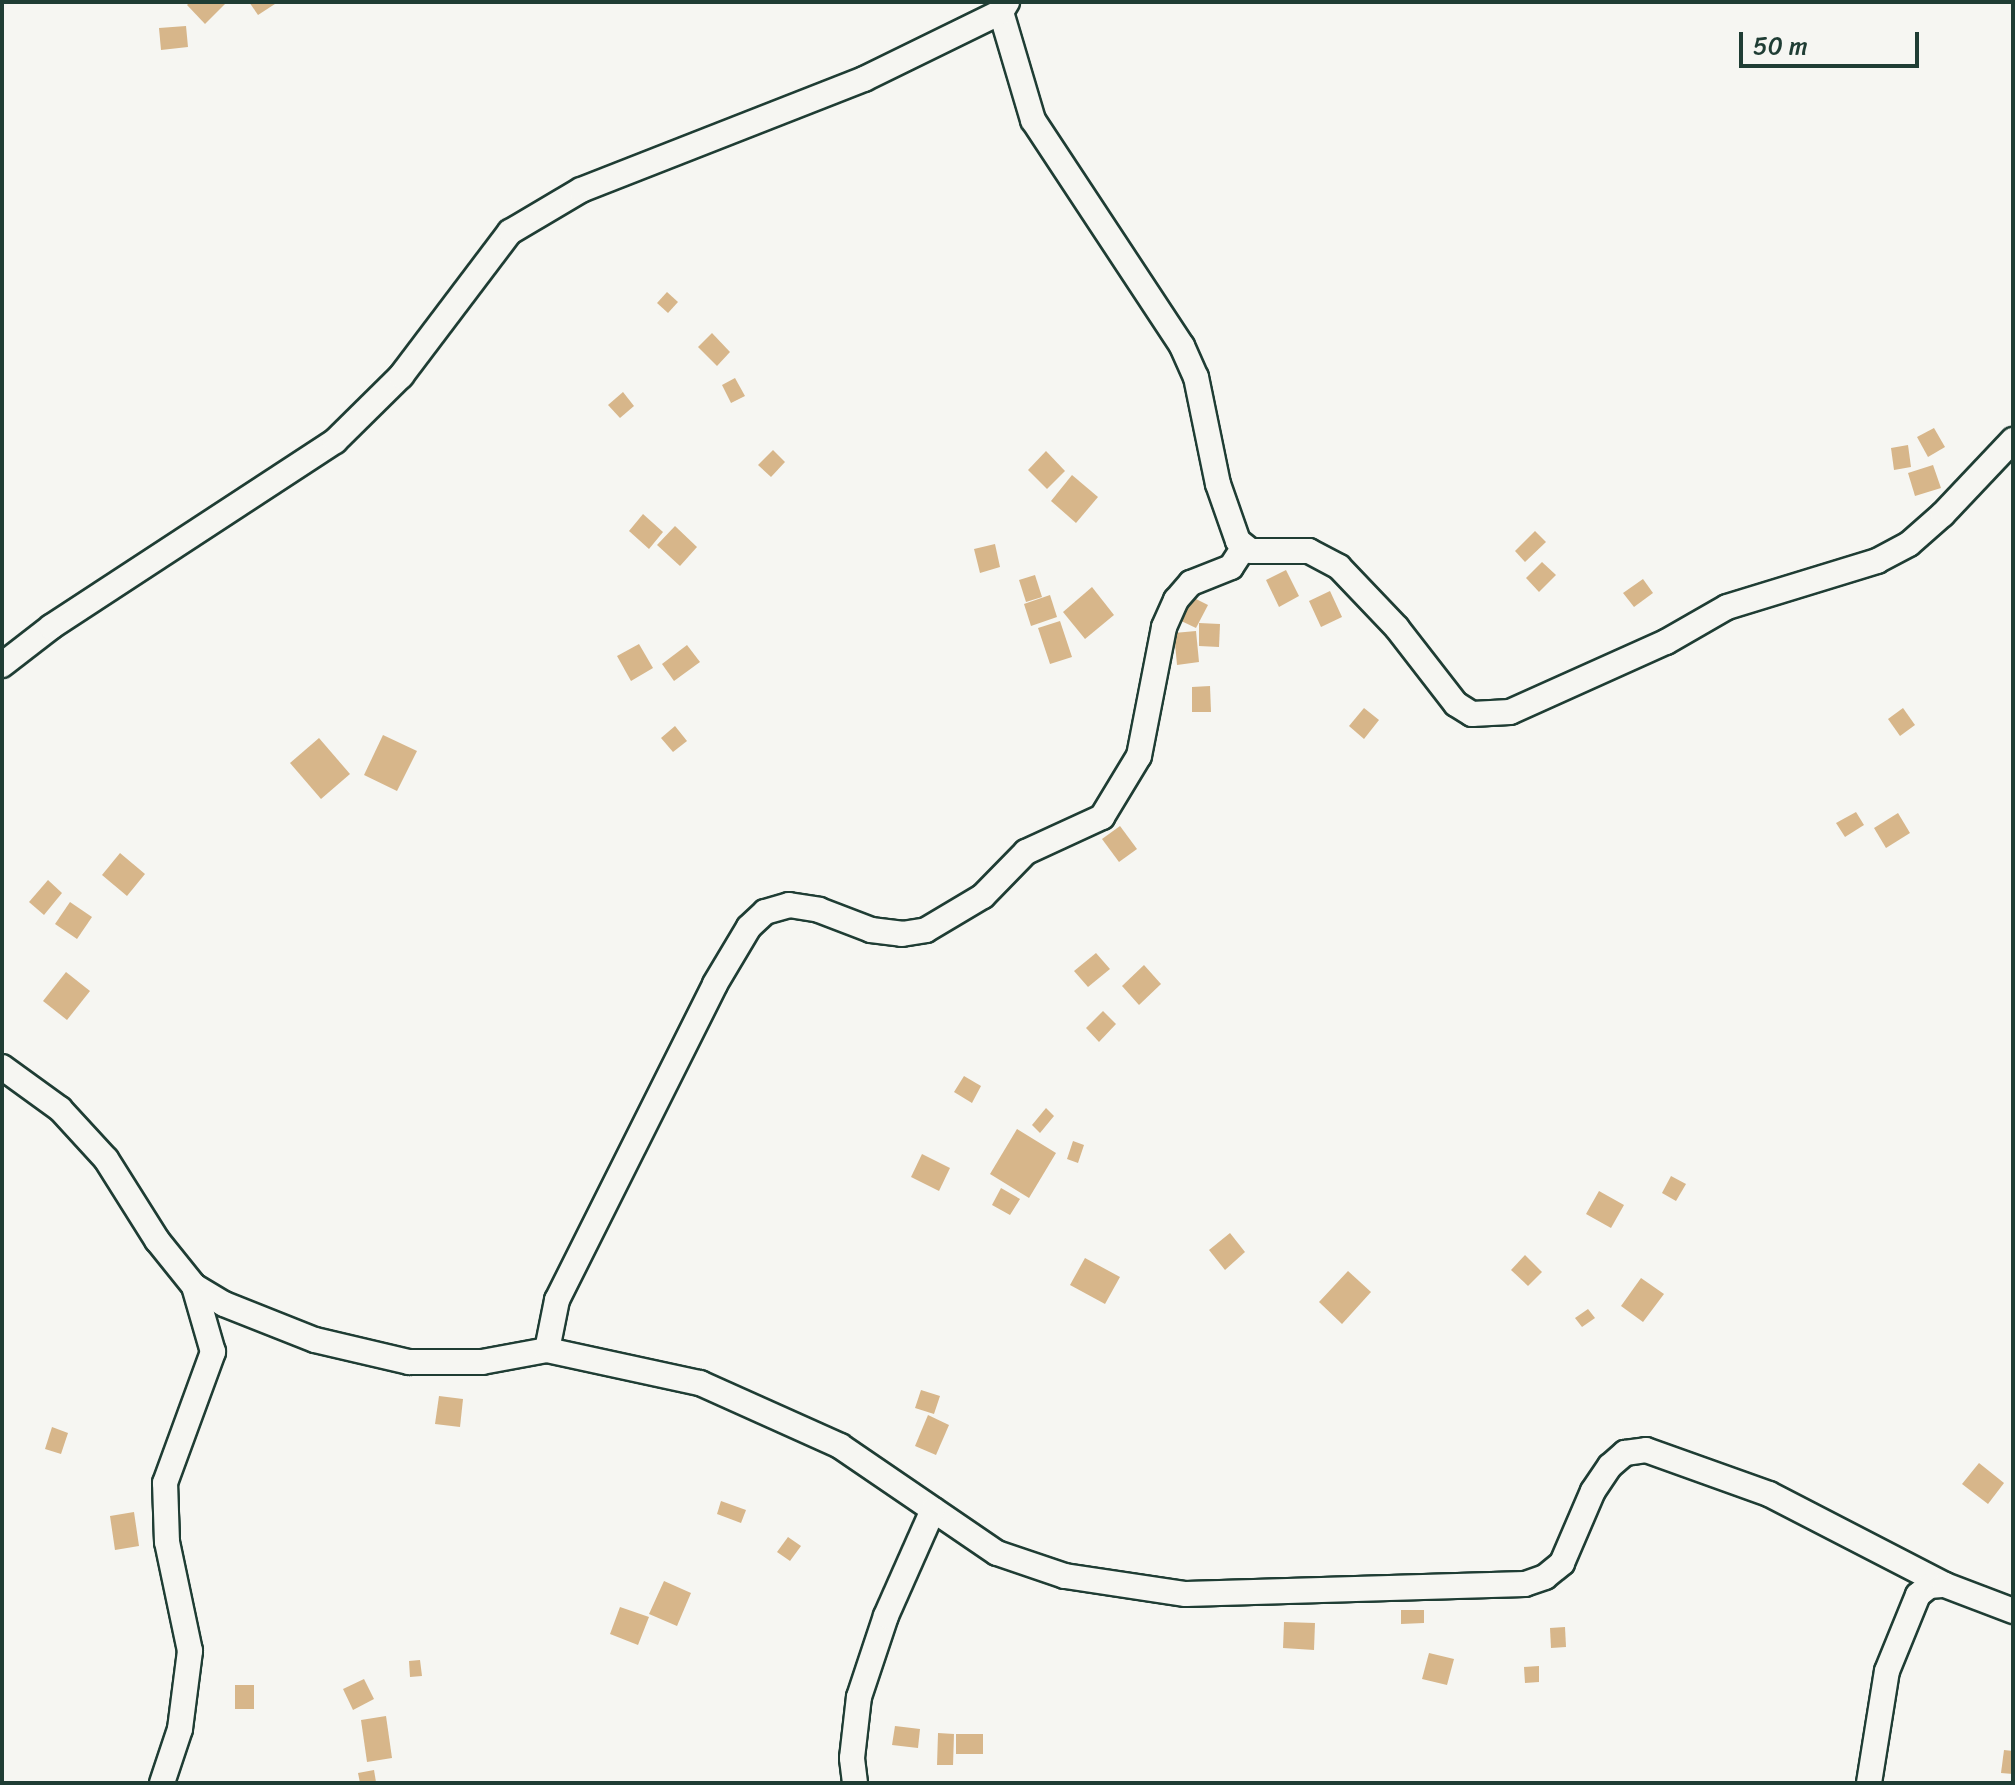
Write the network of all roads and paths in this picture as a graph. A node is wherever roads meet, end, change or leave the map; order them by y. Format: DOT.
graph roads {
  1 [pos="1004,7"];
  2 [pos="2013,440"];
  3 [pos="1244,547"];
  4 [pos="2,665"];
  5 [pos="2,1067"];
  6 [pos="194,1286"];
  7 [pos="547,1350"];
  8 [pos="933,1510"];
  9 [pos="1945,1585"];
  10 [pos="2013,1611"];
  11 [pos="162,1783"];
  12 [pos="855,1783"];
  13 [pos="1869,1783"];
  1 -- 3 [label="street"];
  1 -- 4 [label="street"];
  2 -- 3 [label="street"];
  3 -- 7 [label="street"];
  5 -- 6 [label="street"];
  6 -- 7 [label="street"];
  6 -- 11 [label="street"];
  7 -- 8 [label="street"];
  8 -- 9 [label="street"];
  8 -- 12 [label="street"];
  9 -- 10 [label="street"];
  9 -- 13 [label="street"];
}
